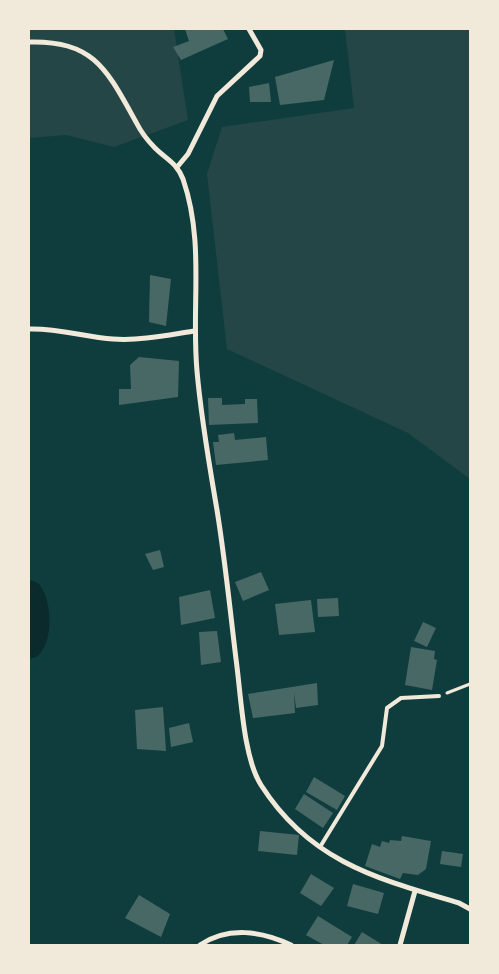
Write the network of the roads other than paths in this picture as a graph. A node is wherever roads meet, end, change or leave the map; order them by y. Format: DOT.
graph roads {
  1 [pos="249,29"];
  2 [pos="29,42"];
  3 [pos="178,166"];
  4 [pos="29,329"];
  5 [pos="194,331"];
  6 [pos="439,696"];
  7 [pos="320,848"];
  8 [pos="415,891"];
  9 [pos="470,909"];
  10 [pos="200,945"];
  11 [pos="291,945"];
  12 [pos="400,945"];
  1 -- 3 [label="street"];
  2 -- 3 [label="street"];
  3 -- 5 [label="street"];
  4 -- 5 [label="street"];
  5 -- 7 [label="street"];
  6 -- 7 [label="lane"];
  7 -- 8 [label="street"];
  8 -- 9 [label="street"];
  8 -- 12 [label="street"];
  10 -- 11 [label="street"];
}
